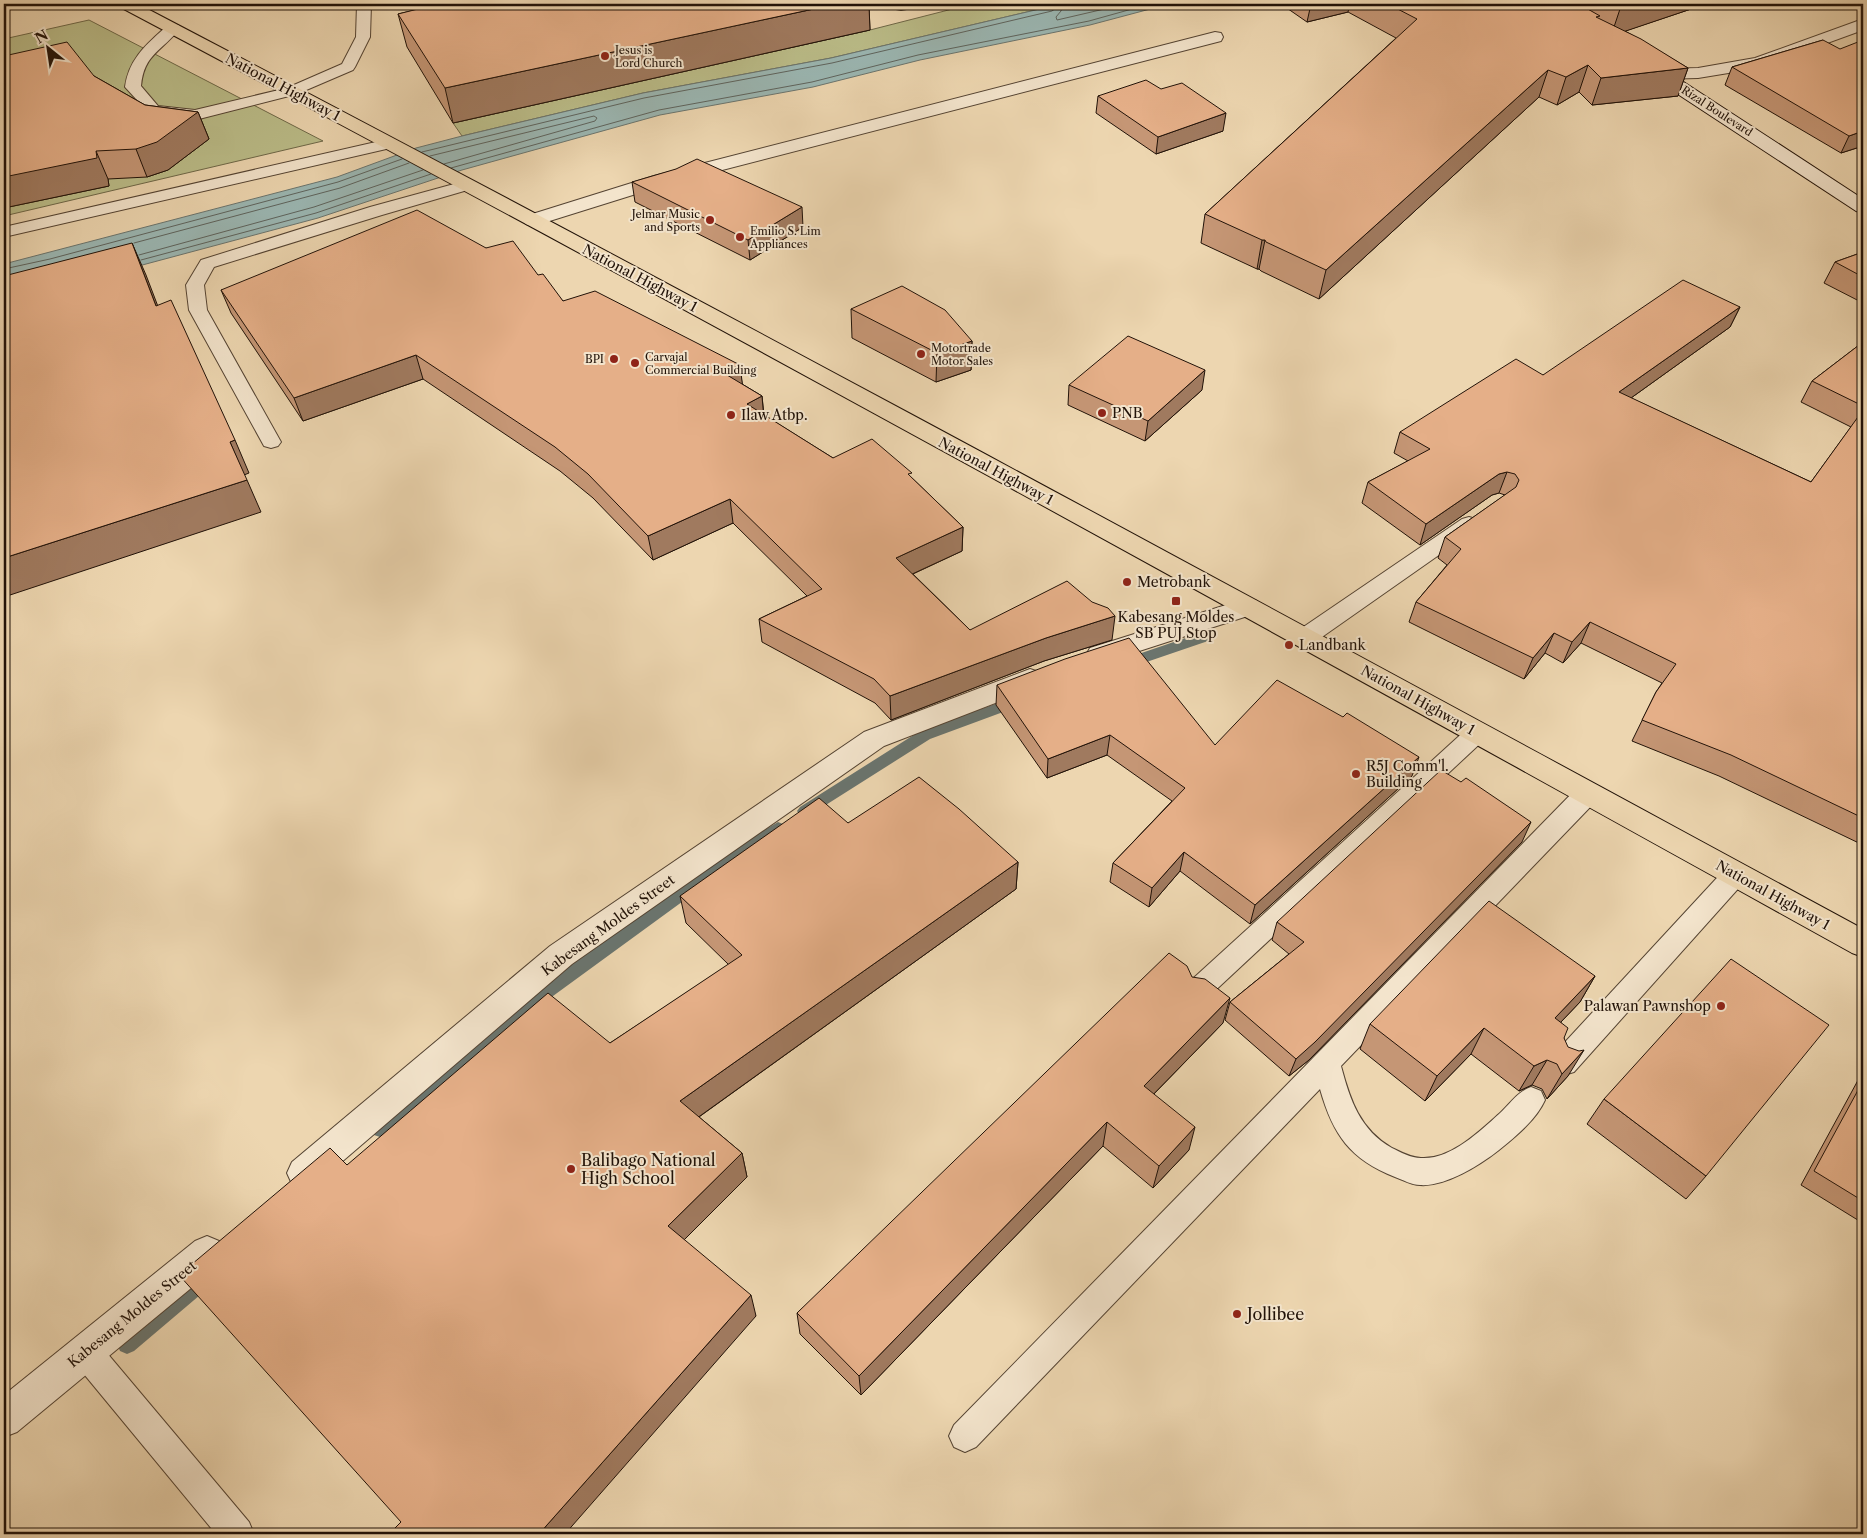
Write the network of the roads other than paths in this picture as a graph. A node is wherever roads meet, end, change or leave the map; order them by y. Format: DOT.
graph roads {
  1 [pos="12,4"];
  2 [pos="126,4"];
  3 [pos="364,4"];
  4 [pos="4,7"];
  5 [pos="1863,24"];
  6 [pos="173,28"];
  7 [pos="1215,37"];
  8 [pos="1635,59"];
  9 [pos="1660,74"];
  10 [pos="292,91"];
  11 [pos="394,147"];
  12 [pos="456,181"];
  13 [pos="1863,207"];
  14 [pos="533,220"];
  15 [pos="4,232"];
  16 [pos="271,442"];
  17 [pos="1484,514"];
  18 [pos="1248,607"];
  19 [pos="1304,638"];
  20 [pos="1477,733"];
  21 [pos="1588,793"];
  22 [pos="1736,874"];
  23 [pos="1863,944"];
  24 [pos="1196,992"];
  25 [pos="1327,1063"];
  26 [pos="1564,1063"];
  27 [pos="1531,1100"];
  28 [pos="281,1192"];
  29 [pos="228,1236"];
  30 [pos="85,1351"];
  31 [pos="4,1419"];
  32 [pos="965,1436"];
  33 [pos="237,1534"];
  1 -- 4 [label="lane"];
  2 -- 6 [label="highway, National Highway 1"];
  3 -- 10 [label="lane"];
  5 -- 9 [label="street"];
  6 -- 10 [label="highway, National Highway 1"];
  6 -- 10 [label="lane"];
  7 -- 14 [label="street"];
  8 -- 9 [label="street, Rizal Boulevard"];
  9 -- 13 [label="street, Rizal Boulevard"];
  10 -- 11 [label="highway, National Highway 1"];
  11 -- 12 [label="highway, National Highway 1"];
  11 -- 15 [label="lane"];
  12 -- 14 [label="highway, National Highway 1"];
  12 -- 16 [label="lane"];
  14 -- 18 [label="highway, National Highway 1"];
  17 -- 19 [label="lane"];
  18 -- 19 [label="highway, National Highway 1"];
  18 -- 28 [label="street, Kabesang Moldes Street"];
  19 -- 20 [label="highway, National Highway 1"];
  20 -- 21 [label="highway, National Highway 1"];
  20 -- 24 [label="lane"];
  21 -- 22 [label="highway, National Highway 1"];
  21 -- 25 [label="lane"];
  22 -- 23 [label="highway, National Highway 1"];
  22 -- 26 [label="lane"];
  25 -- 27 [label="lane"];
  25 -- 32 [label="lane"];
  29 -- 30 [label="street, Kabesang Moldes Street"];
  30 -- 31 [label="street, Kabesang Moldes Street"];
  30 -- 33 [label="lane"];
}
